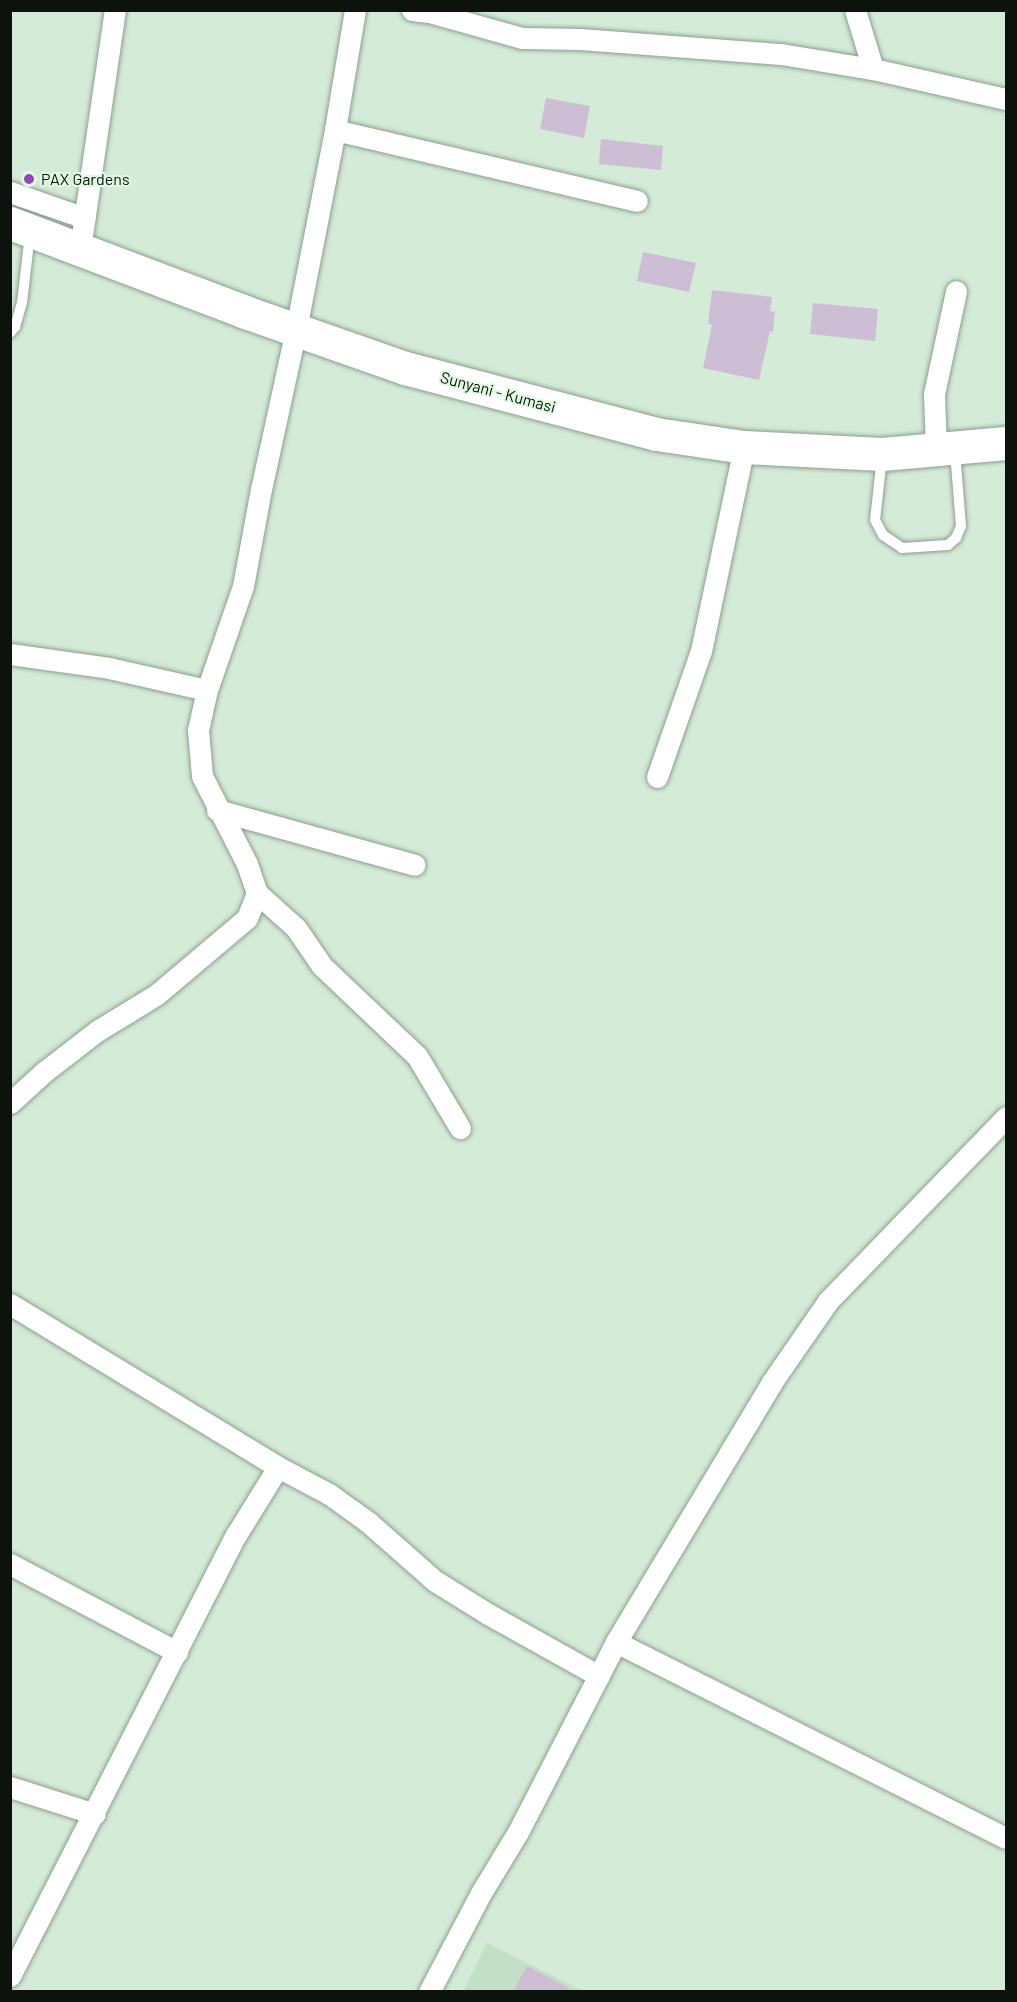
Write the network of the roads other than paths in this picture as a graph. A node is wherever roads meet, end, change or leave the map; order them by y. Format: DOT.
graph roads {
  1 [pos="115,10"];
  2 [pos="355,10"];
  3 [pos="412,10"];
  4 [pos="855,10"];
  5 [pos="873,69"];
  6 [pos="1006,99"];
  7 [pos="335,130"];
  8 [pos="10,192"];
  9 [pos="637,201"];
  10 [pos="21,227"];
  11 [pos="82,233"];
  12 [pos="956,291"];
  13 [pos="296,330"];
  14 [pos="10,333"];
  15 [pos="1006,443"];
  16 [pos="744,447"];
  17 [pos="946,449"];
  18 [pos="882,454"];
  19 [pos="10,654"];
  20 [pos="207,690"];
  21 [pos="657,777"];
  22 [pos="217,810"];
  23 [pos="415,865"];
  24 [pos="257,893"];
  25 [pos="10,1103"];
  26 [pos="1006,1117"];
  27 [pos="460,1128"];
  28 [pos="10,1304"];
  29 [pos="278,1467"];
  30 [pos="10,1564"];
  31 [pos="616,1642"];
  32 [pos="177,1652"];
  33 [pos="599,1676"];
  34 [pos="10,1787"];
  35 [pos="95,1814"];
  36 [pos="1006,1838"];
  37 [pos="10,1976"];
  38 [pos="429,1992"];
  1 -- 11 [label="street"];
  2 -- 7 [label="street"];
  3 -- 5 [label="street"];
  4 -- 5 [label="street"];
  5 -- 6 [label="street"];
  7 -- 9 [label="street"];
  7 -- 13 [label="street"];
  8 -- 11 [label="street"];
  10 -- 11 [label="main road, Sunyani - Kumasi"];
  10 -- 14 [label="lane"];
  11 -- 13 [label="main road, Sunyani - Kumasi"];
  12 -- 17 [label="street"];
  13 -- 16 [label="main road, Sunyani - Kumasi"];
  13 -- 20 [label="street"];
  15 -- 17 [label="main road, Sunyani - Kumasi"];
  16 -- 18 [label="main road, Sunyani - Kumasi"];
  16 -- 21 [label="street"];
  17 -- 18 [label="main road, Sunyani - Kumasi"];
  17 -- 18 [label="lane"];
  19 -- 20 [label="street"];
  20 -- 22 [label="street"];
  22 -- 23 [label="street"];
  22 -- 24 [label="street"];
  24 -- 25 [label="street"];
  24 -- 27 [label="street"];
  26 -- 31 [label="street"];
  28 -- 29 [label="street"];
  29 -- 32 [label="street"];
  29 -- 33 [label="street"];
  30 -- 32 [label="street"];
  31 -- 33 [label="street"];
  31 -- 36 [label="street"];
  32 -- 35 [label="street"];
  33 -- 38 [label="street"];
  34 -- 35 [label="street"];
  35 -- 37 [label="street"];
}
